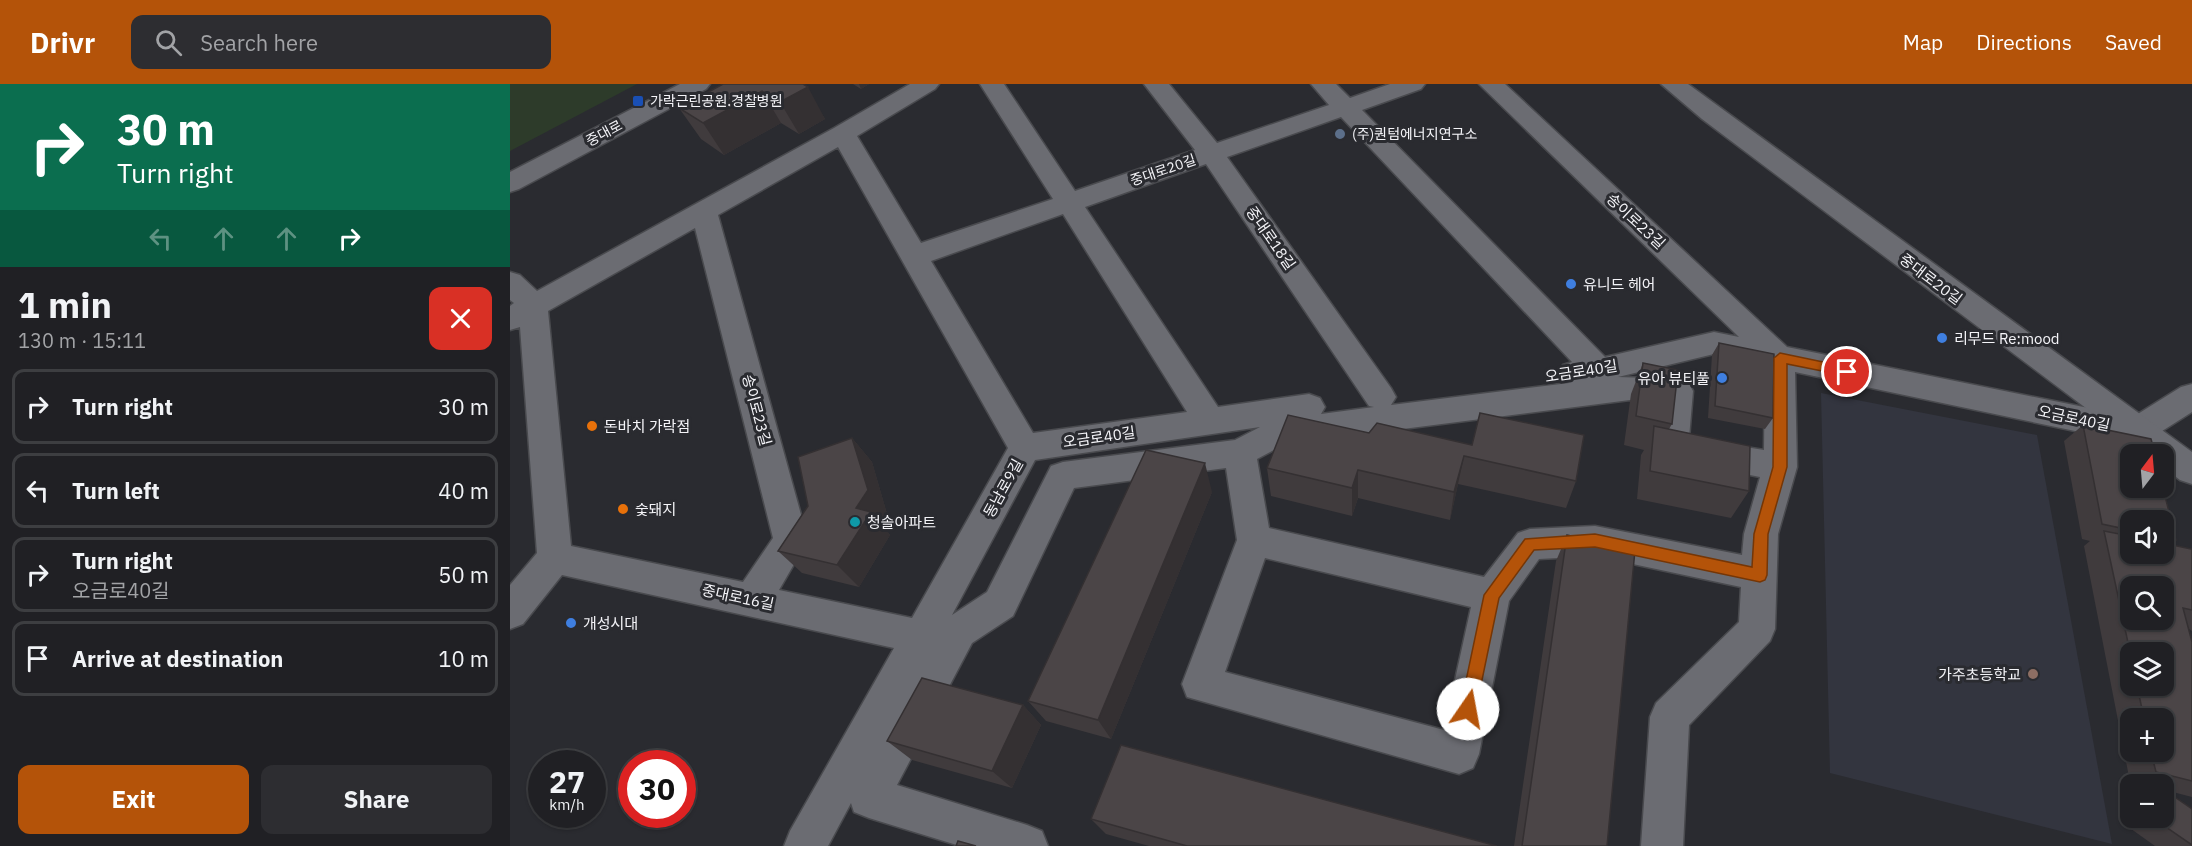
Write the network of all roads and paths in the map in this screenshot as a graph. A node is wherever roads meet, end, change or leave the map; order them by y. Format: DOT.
graph roads {
  1 [pos="699,84"];
  2 [pos="927,84"];
  3 [pos="992,84"];
  4 [pos="1156,84"];
  5 [pos="1323,84"];
  6 [pos="1413,84"];
  7 [pos="1491,84"];
  8 [pos="1673,84"];
  9 [pos="1346,107"];
  10 [pos="843,134"];
  11 [pos="1212,154"];
  12 [pos="510,183"];
  13 [pos="1069,202"];
  14 [pos="704,211"];
  15 [pos="914,256"];
  16 [pos="510,282"];
  17 [pos="521,312"];
  18 [pos="1780,358"];
  19 [pos="1599,370"];
  20 [pos="2192,396"];
  21 [pos="1380,397"];
  22 [pos="1210,421"];
  23 [pos="2137,431"];
  24 [pos="1025,448"];
  25 [pos="1240,453"];
  26 [pos="1780,467"];
  27 [pos="2192,470"];
  28 [pos="1254,540"];
  29 [pos="555,558"];
  30 [pos="1760,575"];
  31 [pos="1492,595"];
  32 [pos="752,600"];
  33 [pos="510,612"];
  34 [pos="921,637"];
  35 [pos="805,846"];
  36 [pos="1027,846"];
  37 [pos="1662,846"];
  1 -- 12 [label="street, 중대로"];
  2 -- 10 [label="street"];
  3 -- 13 [label="street"];
  4 -- 11 [label="street, 중대로18길"];
  5 -- 9 [label="street"];
  6 -- 9 [label="street, 중대로20길"];
  7 -- 18 [label="street, 송이로23길"];
  8 -- 23 [label="street, 중대로20길"];
  9 -- 11 [label="street, 중대로20길"];
  9 -- 19 [label="street"];
  10 -- 14 [label="street"];
  10 -- 15 [label="street, 동남로9길"];
  11 -- 13 [label="street, 중대로20길"];
  11 -- 21 [label="street, 중대로18길"];
  13 -- 15 [label="street, 중대로20길"];
  13 -- 22 [label="street"];
  14 -- 17 [label="street"];
  14 -- 32 [label="street, 송이로23길"];
  15 -- 24 [label="street, 동남로9길"];
  16 -- 17 [label="street"];
  17 -- 29 [label="street"];
  18 -- 19 [label="street, 오금로40길"];
  18 -- 23 [label="street, 오금로40길"];
  18 -- 26 [label="street"];
  19 -- 21 [label="street, 오금로40길"];
  20 -- 23 [label="street"];
  21 -- 22 [label="street, 오금로40길"];
  22 -- 24 [label="street, 오금로40길"];
  23 -- 27 [label="street, 중대로20길"];
  24 -- 34 [label="street, 동남로9길"];
  25 -- 26 [label="street"];
  25 -- 28 [label="street"];
  25 -- 36 [label="street"];
  26 -- 30 [label="street"];
  28 -- 31 [label="street"];
  28 -- 31 [label="street"];
  29 -- 32 [label="street, 중대로16길"];
  29 -- 33 [label="street"];
  30 -- 31 [label="street"];
  30 -- 37 [label="street"];
  32 -- 34 [label="street, 중대로16길"];
  34 -- 35 [label="street, 동남로9길"];
}
